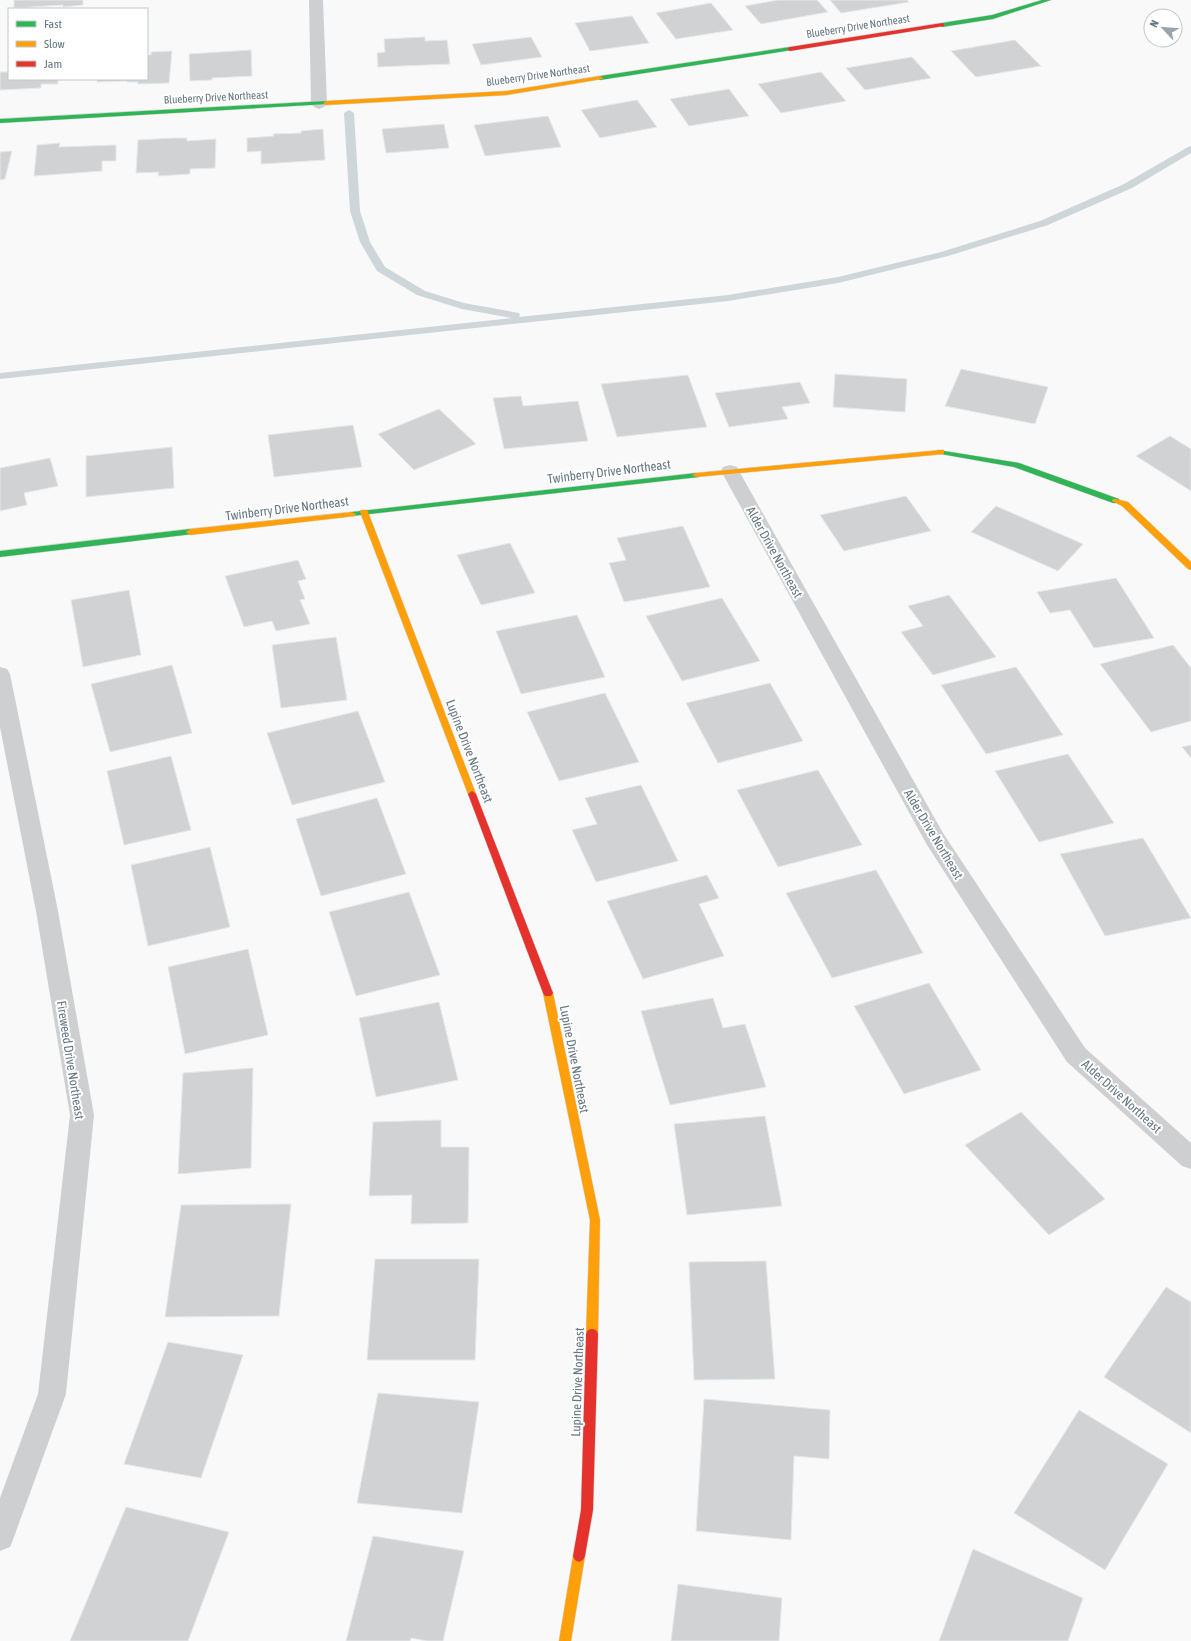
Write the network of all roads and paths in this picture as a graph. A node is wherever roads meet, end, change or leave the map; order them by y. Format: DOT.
graph roads {
  1 [pos="316,0"];
  2 [pos="1048,0"];
  3 [pos="319,104"];
  4 [pos="0,121"];
  5 [pos="730,470"];
  6 [pos="364,512"];
  7 [pos="0,554"];
  8 [pos="1191,566"];
  9 [pos="0,674"];
  10 [pos="1191,1158"];
  11 [pos="0,1537"];
  12 [pos="565,1641"];
  1 -- 3 [label="street"];
  2 -- 3 [label="street, Blueberry Drive Northeast"];
  3 -- 4 [label="street, Blueberry Drive Northeast"];
  5 -- 6 [label="street, Twinberry Drive Northeast"];
  5 -- 8 [label="street, Twinberry Drive Northeast"];
  5 -- 10 [label="street, Alder Drive Northeast"];
  6 -- 7 [label="street, Twinberry Drive Northeast"];
  6 -- 12 [label="street, Lupine Drive Northeast"];
  9 -- 11 [label="street, Fireweed Drive Northeast"];
}
